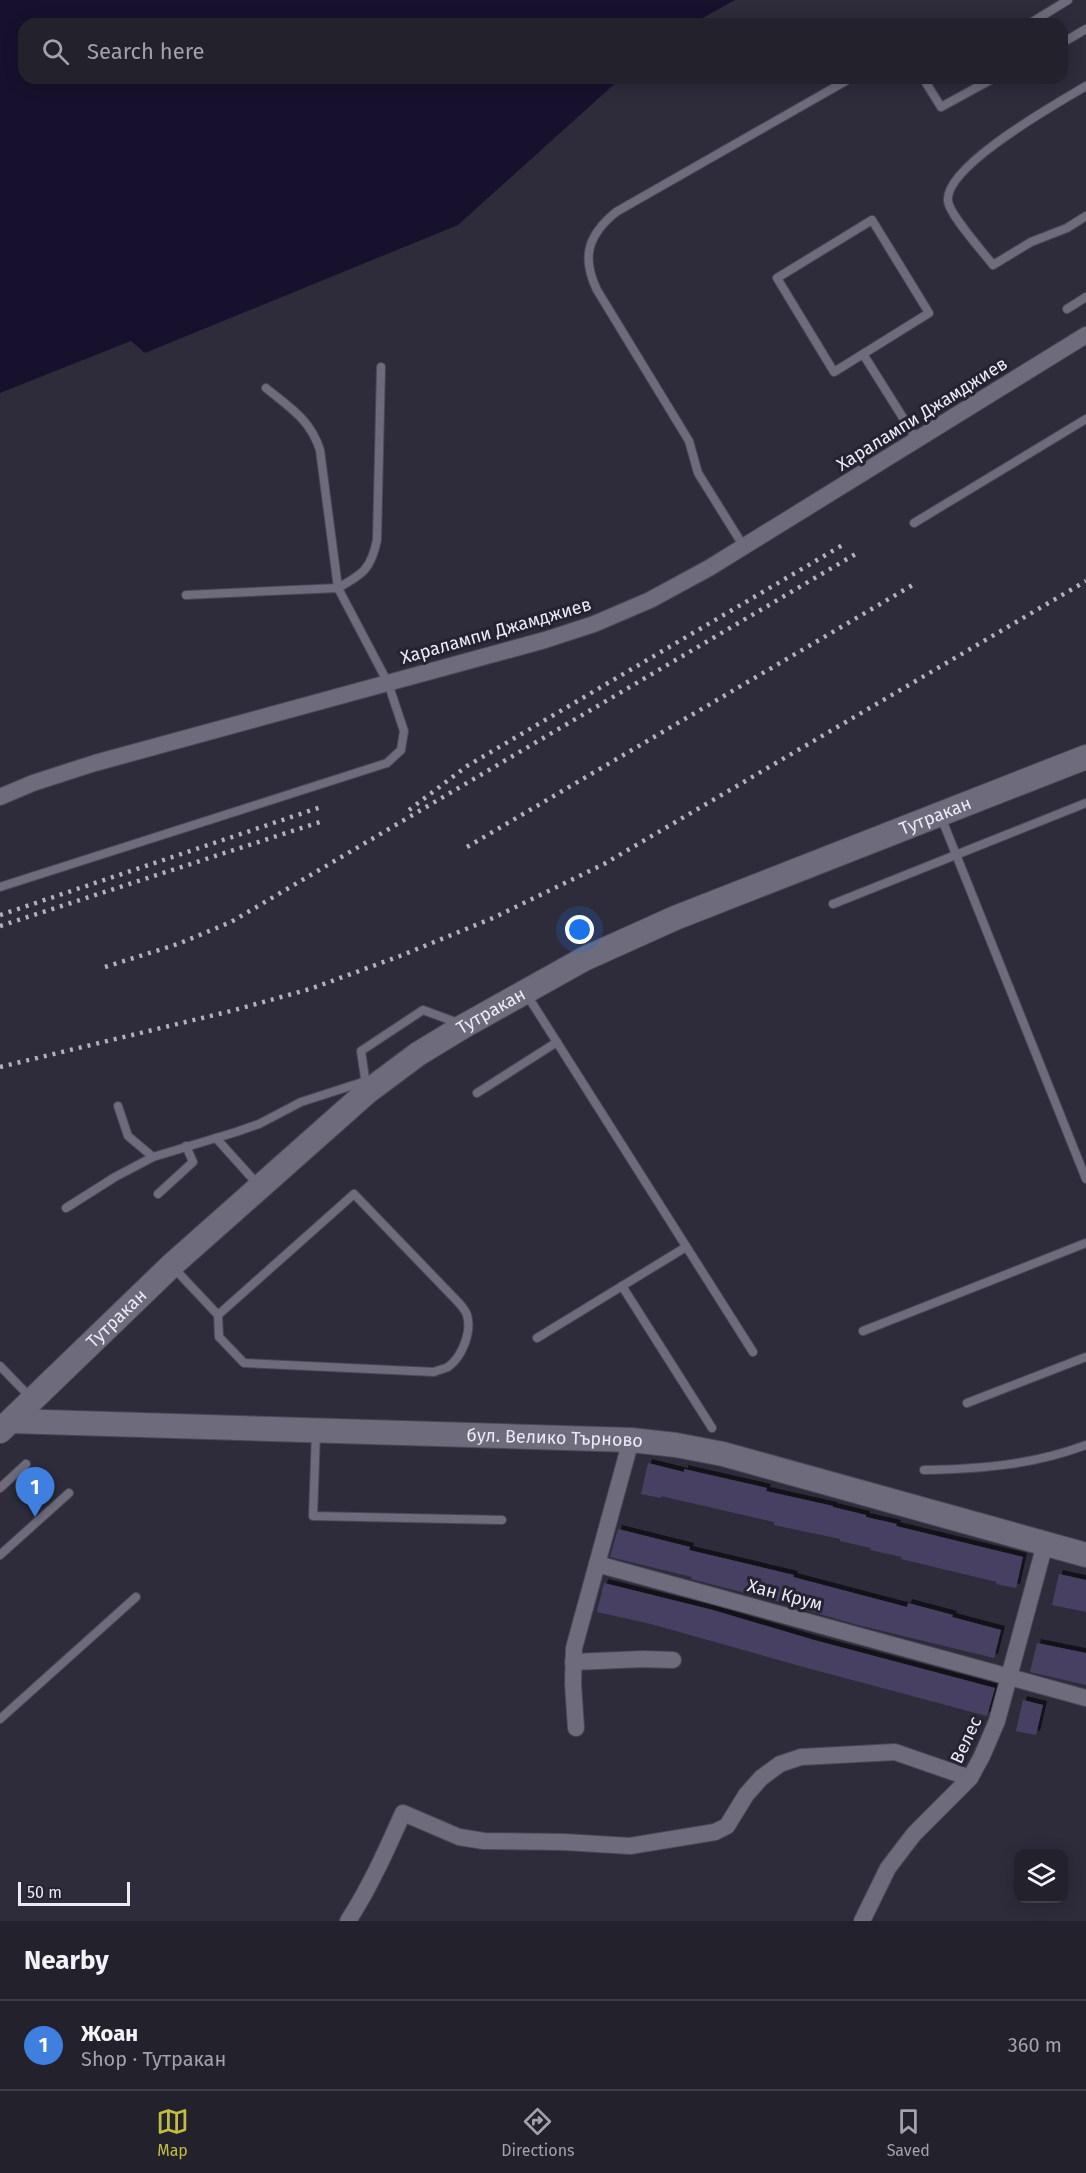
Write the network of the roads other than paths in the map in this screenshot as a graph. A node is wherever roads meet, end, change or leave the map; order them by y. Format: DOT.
graph roads {
  1 [pos="1068,0"];
  2 [pos="1039,18"];
  3 [pos="1086,29"];
  4 [pos="1068,40"];
  5 [pos="840,84"];
  6 [pos="927,84"];
  7 [pos="983,84"];
  8 [pos="1086,86"];
  9 [pos="1086,216"];
  10 [pos="1086,297"];
  11 [pos="1067,309"];
  12 [pos="1086,335"];
  13 [pos="863,354"];
  14 [pos="381,367"];
  15 [pos="266,388"];
  16 [pos="1086,419"];
  17 [pos="917,440"];
  18 [pos="914,523"];
  19 [pos="744,547"];
  20 [pos="338,588"];
  21 [pos="186,595"];
  22 [pos="388,683"];
  23 [pos="1086,757"];
  24 [pos="0,797"];
  25 [pos="1086,803"];
  26 [pos="940,815"];
  27 [pos="956,855"];
  28 [pos="0,887"];
  29 [pos="833,904"];
  30 [pos="525,992"];
  31 [pos="464,1026"];
  32 [pos="557,1042"];
  33 [pos="367,1087"];
  34 [pos="477,1093"];
  35 [pos="118,1106"];
  36 [pos="216,1138"];
  37 [pos="186,1146"];
  38 [pos="153,1157"];
  39 [pos="1086,1179"];
  40 [pos="260,1187"];
  41 [pos="158,1194"];
  42 [pos="66,1208"];
  43 [pos="1086,1243"];
  44 [pos="686,1247"];
  45 [pos="172,1265"];
  46 [pos="622,1286"];
  47 [pos="218,1315"];
  48 [pos="863,1331"];
  49 [pos="537,1338"];
  50 [pos="753,1352"];
  51 [pos="1086,1357"];
  52 [pos="0,1366"];
  53 [pos="33,1400"];
  54 [pos="967,1403"];
  55 [pos="6,1426"];
  56 [pos="712,1428"];
  57 [pos="316,1432"];
  58 [pos="631,1440"];
  59 [pos="1086,1446"];
  60 [pos="26,1464"];
  61 [pos="924,1470"];
  62 [pos="0,1488"];
  63 [pos="69,1493"];
  64 [pos="502,1520"];
  65 [pos="1045,1544"];
  66 [pos="0,1555"];
  67 [pos="1086,1555"];
  68 [pos="597,1564"];
  69 [pos="136,1597"];
  70 [pos="673,1660"];
  71 [pos="573,1662"];
  72 [pos="1010,1677"];
  73 [pos="1086,1698"];
  74 [pos="0,1719"];
  75 [pos="576,1728"];
  76 [pos="970,1778"];
  77 [pos="348,1921"];
  78 [pos="862,1921"];
  1 -- 2 [label="lane"];
  3 -- 4 [label="lane"];
  5 -- 19 [label="lane"];
  6 -- 7 [label="lane"];
  8 -- 9 [label="lane"];
  10 -- 11 [label="lane"];
  12 -- 17 [label="street, Харалампи Джамджиев"];
  13 -- 13 [label="lane"];
  13 -- 17 [label="lane"];
  14 -- 20 [label="lane"];
  15 -- 20 [label="lane"];
  16 -- 18 [label="lane"];
  17 -- 19 [label="street, Харалампи Джамджиев"];
  19 -- 22 [label="street, Харалампи Джамджиев"];
  20 -- 21 [label="lane"];
  20 -- 22 [label="lane"];
  22 -- 24 [label="street, Харалампи Джамджиев"];
  22 -- 28 [label="lane"];
  23 -- 26 [label="street, Тутракан"];
  25 -- 27 [label="lane"];
  26 -- 27 [label="lane"];
  26 -- 30 [label="street, Тутракан"];
  27 -- 29 [label="lane"];
  27 -- 39 [label="lane"];
  30 -- 31 [label="street, Тутракан"];
  30 -- 32 [label="lane"];
  31 -- 33 [label="street, Тутракан"];
  31 -- 33 [label="lane"];
  32 -- 34 [label="lane"];
  32 -- 44 [label="lane"];
  33 -- 36 [label="lane"];
  33 -- 40 [label="street, Тутракан"];
  35 -- 38 [label="lane"];
  36 -- 37 [label="lane"];
  36 -- 40 [label="lane"];
  37 -- 38 [label="lane"];
  37 -- 41 [label="lane"];
  38 -- 42 [label="lane"];
  40 -- 45 [label="street, Тутракан"];
  43 -- 48 [label="lane"];
  44 -- 46 [label="lane"];
  44 -- 50 [label="lane"];
  45 -- 47 [label="lane"];
  45 -- 53 [label="street, Тутракан"];
  46 -- 49 [label="lane"];
  46 -- 56 [label="lane"];
  47 -- 47 [label="lane"];
  51 -- 54 [label="lane"];
  52 -- 53 [label="lane"];
  53 -- 55 [label="street, Тутракан"];
  55 -- 57 [label="street, бул. Велико Търново"];
  57 -- 58 [label="street, бул. Велико Търново"];
  57 -- 64 [label="lane"];
  58 -- 65 [label="street, бул. Велико Търново"];
  58 -- 68 [label="street"];
  59 -- 61 [label="lane"];
  60 -- 62 [label="lane"];
  63 -- 66 [label="lane"];
  65 -- 67 [label="street, бул. Велико Търново"];
  65 -- 72 [label="street, Велес"];
  68 -- 71 [label="street"];
  68 -- 72 [label="street, Хан Крум"];
  69 -- 74 [label="lane"];
  70 -- 71 [label="street"];
  71 -- 75 [label="street"];
  72 -- 73 [label="street, Хан Крум"];
  72 -- 76 [label="street, Велес"];
  76 -- 77 [label="street"];
  76 -- 78 [label="street, Велес"];
}
